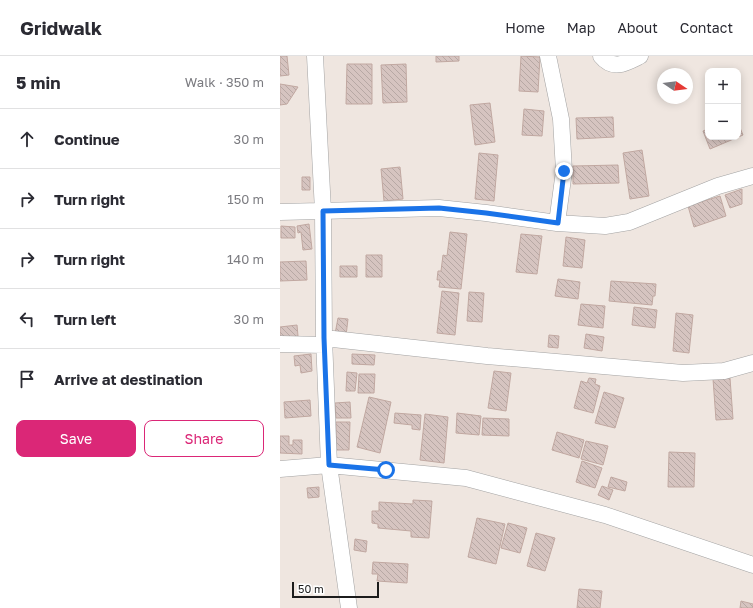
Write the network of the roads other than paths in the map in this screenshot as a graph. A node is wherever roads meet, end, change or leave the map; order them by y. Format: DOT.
graph roads {
  1 [pos="315,56"];
  2 [pos="548,56"];
  3 [pos="601,56"];
  4 [pos="640,56"];
  5 [pos="753,176"];
  6 [pos="323,211"];
  7 [pos="280,212"];
  8 [pos="558,223"];
  9 [pos="324,341"];
  10 [pos="280,344"];
  11 [pos="753,363"];
  12 [pos="329,465"];
  13 [pos="280,470"];
  14 [pos="753,565"];
  15 [pos="349,608"];
  1 -- 6 [label="street"];
  2 -- 8 [label="street"];
  3 -- 4 [label="street"];
  5 -- 8 [label="street"];
  6 -- 7 [label="street"];
  6 -- 8 [label="street"];
  6 -- 9 [label="street"];
  9 -- 10 [label="street"];
  9 -- 11 [label="street"];
  9 -- 12 [label="street"];
  12 -- 13 [label="street"];
  12 -- 14 [label="street"];
  12 -- 15 [label="street"];
}
